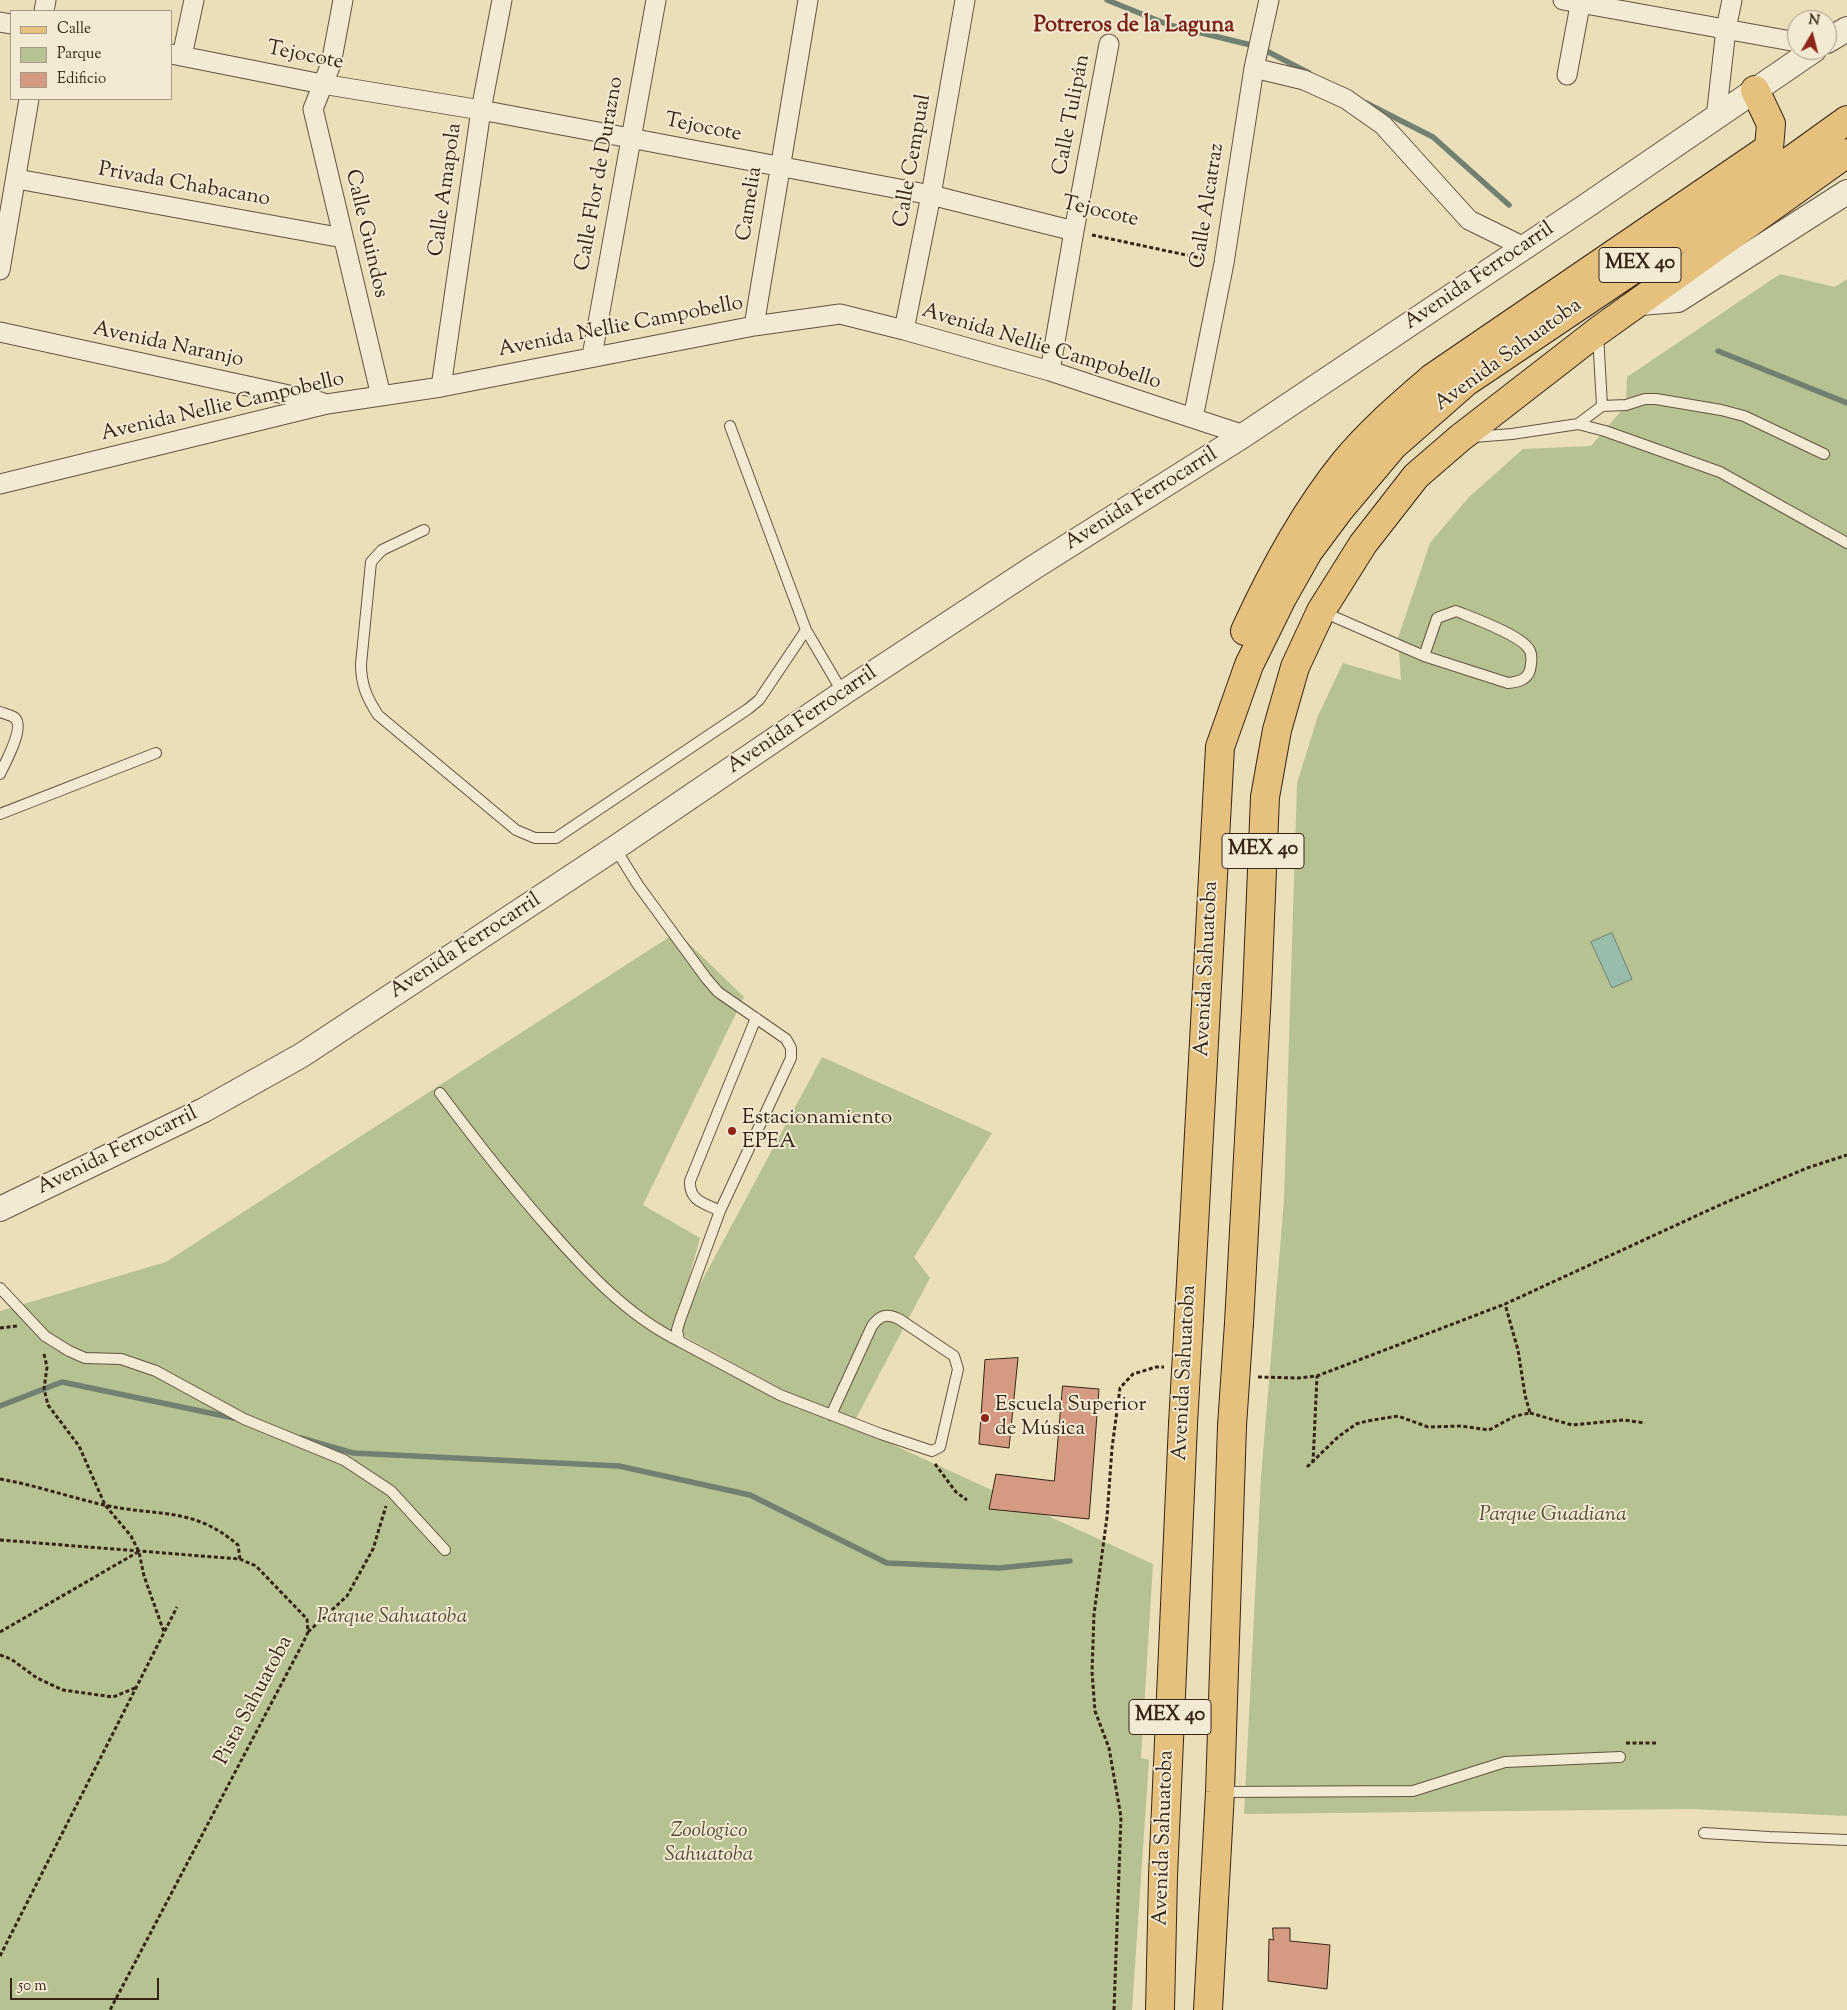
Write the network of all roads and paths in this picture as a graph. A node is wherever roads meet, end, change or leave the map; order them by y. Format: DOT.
graph roads {
  1 [pos="194,0"];
  2 [pos="342,0"];
  3 [pos="502,0"];
  4 [pos="656,0"];
  5 [pos="808,0"];
  6 [pos="965,0"];
  7 [pos="1269,0"];
  8 [pos="1732,0"];
  9 [pos="1574,1"];
  10 [pos="1726,29"];
  11 [pos="1787,40"];
  12 [pos="1109,44"];
  13 [pos="177,55"];
  14 [pos="1799,60"];
  15 [pos="1254,68"];
  16 [pos="1566,75"];
  17 [pos="322,84"];
  18 [pos="1755,90"];
  19 [pos="29,100"];
  20 [pos="481,110"];
  21 [pos="1716,118"];
  22 [pos="1847,120"];
  23 [pos="630,138"];
  24 [pos="1847,153"];
  25 [pos="779,166"];
  26 [pos="17,179"];
  27 [pos="1847,192"];
  28 [pos="932,195"];
  29 [pos="1074,231"];
  30 [pos="343,238"];
  31 [pos="1524,247"];
  32 [pos="1224,263"];
  33 [pos="0,270"];
  34 [pos="1640,303"];
  35 [pos="754,326"];
  36 [pos="904,330"];
  37 [pos="1598,331"];
  38 [pos="0,332"];
  39 [pos="592,356"];
  40 [pos="1050,371"];
  41 [pos="441,386"];
  42 [pos="381,396"];
  43 [pos="327,404"];
  44 [pos="1602,406"];
  45 [pos="1193,418"];
  46 [pos="1578,424"];
  47 [pos="730,426"];
  48 [pos="1244,436"];
  49 [pos="1460,438"];
  50 [pos="1824,454"];
  51 [pos="0,484"];
  52 [pos="424,530"];
  53 [pos="1847,543"];
  54 [pos="1321,611"];
  55 [pos="806,630"];
  56 [pos="1424,656"];
  57 [pos="843,693"];
  58 [pos="0,712"];
  59 [pos="1220,747"];
  60 [pos="156,753"];
  61 [pos="0,774"];
  62 [pos="0,814"];
  63 [pos="615,848"];
  64 [pos="756,1018"];
  65 [pos="440,1093"];
  66 [pos="1847,1155"];
  67 [pos="0,1209"];
  68 [pos="720,1211"];
  69 [pos="0,1288"];
  70 [pos="1505,1304"];
  71 [pos="45,1336"];
  72 [pos="679,1341"];
  73 [pos="1166,1368"];
  74 [pos="1250,1376"];
  75 [pos="1317,1376"];
  76 [pos="1530,1413"];
  77 [pos="831,1415"];
  78 [pos="1645,1423"];
  79 [pos="1313,1463"];
  80 [pos="1307,1467"];
  81 [pos="0,1479"];
  82 [pos="391,1491"];
  83 [pos="105,1505"];
  84 [pos="0,1540"];
  85 [pos="445,1550"];
  86 [pos="139,1552"];
  87 [pos="240,1559"];
  88 [pos="177,1607"];
  89 [pos="0,1632"];
  90 [pos="308,1632"];
  91 [pos="164,1633"];
  92 [pos="0,1655"];
  93 [pos="136,1687"];
  94 [pos="1620,1757"];
  95 [pos="1220,1792"];
  96 [pos="1704,1833"];
  97 [pos="1847,1840"];
  98 [pos="0,1956"];
  99 [pos="110,2010"];
  100 [pos="1114,2010"];
  101 [pos="1160,2010"];
  102 [pos="1208,2010"];
  1 -- 13 [label="street"];
  2 -- 17 [label="street, Calle Guindos"];
  3 -- 20 [label="street, Calle Amapola"];
  4 -- 23 [label="street, Calle Flor de Durazno"];
  5 -- 25 [label="street, Camelia"];
  6 -- 28 [label="street, Calle Cempual"];
  7 -- 15 [label="street, Calle Alcatraz"];
  8 -- 10 [label="street"];
  9 -- 10 [label="street"];
  9 -- 16 [label="street"];
  10 -- 11 [label="street"];
  10 -- 21 [label="street"];
  12 -- 29 [label="street, Calle Tulipán"];
  13 -- 17 [label="street, Tejocote"];
  14 -- 18 [label="street"];
  15 -- 31 [label="street"];
  15 -- 32 [label="street, Calle Alcatraz"];
  17 -- 20 [label="street, Tejocote"];
  17 -- 30 [label="street, Calle Guindos"];
  18 -- 21 [label="street"];
  18 -- 59 [label="main road"];
  19 -- 26 [label="street"];
  20 -- 23 [label="street, Tejocote"];
  20 -- 41 [label="street, Calle Amapola"];
  21 -- 31 [label="street, Avenida Ferrocarril"];
  22 -- 59 [label="main road, Avenida Sahuatoba / MEX 40"];
  23 -- 25 [label="street, Tejocote"];
  23 -- 39 [label="street, Calle Flor de Durazno"];
  24 -- 34 [label="main road, Avenida Sahuatoba / MEX 40"];
  25 -- 28 [label="street, Tejocote"];
  25 -- 35 [label="street, Camelia"];
  26 -- 30 [label="street, Privada Chabacano"];
  26 -- 33 [label="street"];
  27 -- 34 [label="street"];
  28 -- 29 [label="street, Tejocote"];
  28 -- 36 [label="street, Calle Cempual"];
  29 -- 32 [label="path, Tejocote"];
  29 -- 40 [label="street, Calle Tulipán"];
  30 -- 42 [label="street, Calle Guindos"];
  31 -- 48 [label="street, Avenida Ferrocarril"];
  32 -- 45 [label="street, Calle Alcatraz"];
  34 -- 37 [label="main road, Avenida Sahuatoba / MEX 40"];
  35 -- 36 [label="street, Avenida Nellie Campobello"];
  35 -- 39 [label="street, Avenida Nellie Campobello"];
  36 -- 40 [label="street, Avenida Nellie Campobello"];
  37 -- 44 [label="lane"];
  37 -- 49 [label="main road, Avenida Sahuatoba / MEX 40"];
  38 -- 43 [label="street, Avenida Naranjo"];
  39 -- 41 [label="street, Avenida Nellie Campobello"];
  40 -- 45 [label="street, Avenida Nellie Campobello"];
  41 -- 42 [label="street, Avenida Nellie Campobello"];
  42 -- 43 [label="street, Avenida Nellie Campobello"];
  43 -- 51 [label="street, Avenida Nellie Campobello"];
  44 -- 46 [label="lane"];
  44 -- 50 [label="lane"];
  45 -- 48 [label="street, Avenida Nellie Campobello"];
  46 -- 49 [label="lane"];
  46 -- 53 [label="lane"];
  47 -- 55 [label="lane"];
  48 -- 57 [label="street, Avenida Ferrocarril"];
  49 -- 54 [label="main road, Avenida Sahuatoba / MEX 40"];
  52 -- 55 [label="lane"];
  54 -- 56 [label="lane"];
  54 -- 95 [label="main road, Avenida Sahuatoba / MEX 40, bridge"];
  55 -- 57 [label="lane"];
  56 -- 56 [label="lane"];
  57 -- 63 [label="street, Avenida Ferrocarril"];
  58 -- 61 [label="lane"];
  59 -- 101 [label="main road, Avenida Sahuatoba / MEX 40, bridge"];
  60 -- 62 [label="lane"];
  63 -- 64 [label="lane"];
  63 -- 67 [label="street, Avenida Ferrocarril"];
  64 -- 68 [label="lane"];
  64 -- 68 [label="lane"];
  65 -- 72 [label="lane"];
  66 -- 70 [label="path"];
  68 -- 72 [label="lane"];
  69 -- 71 [label="lane"];
  70 -- 75 [label="path"];
  70 -- 76 [label="path"];
  71 -- 82 [label="lane"];
  71 -- 83 [label="path"];
  72 -- 77 [label="lane"];
  73 -- 100 [label="path"];
  74 -- 75 [label="path"];
  75 -- 79 [label="path"];
  76 -- 78 [label="path"];
  76 -- 79 [label="path"];
  77 -- 77 [label="lane"];
  79 -- 80 [label="path"];
  81 -- 83 [label="path"];
  82 -- 85 [label="lane"];
  82 -- 90 [label="path"];
  83 -- 86 [label="path"];
  83 -- 87 [label="path"];
  84 -- 86 [label="path, Pista Sahuatoba"];
  86 -- 87 [label="path, Pista Sahuatoba"];
  86 -- 89 [label="path"];
  86 -- 91 [label="path"];
  87 -- 90 [label="path, Pista Sahuatoba"];
  88 -- 91 [label="path"];
  90 -- 99 [label="path, Pista Sahuatoba"];
  91 -- 93 [label="path"];
  92 -- 93 [label="path"];
  93 -- 98 [label="path"];
  94 -- 95 [label="lane"];
  95 -- 102 [label="main road, Avenida Sahuatoba / MEX 40"];
  96 -- 97 [label="lane"];
}
